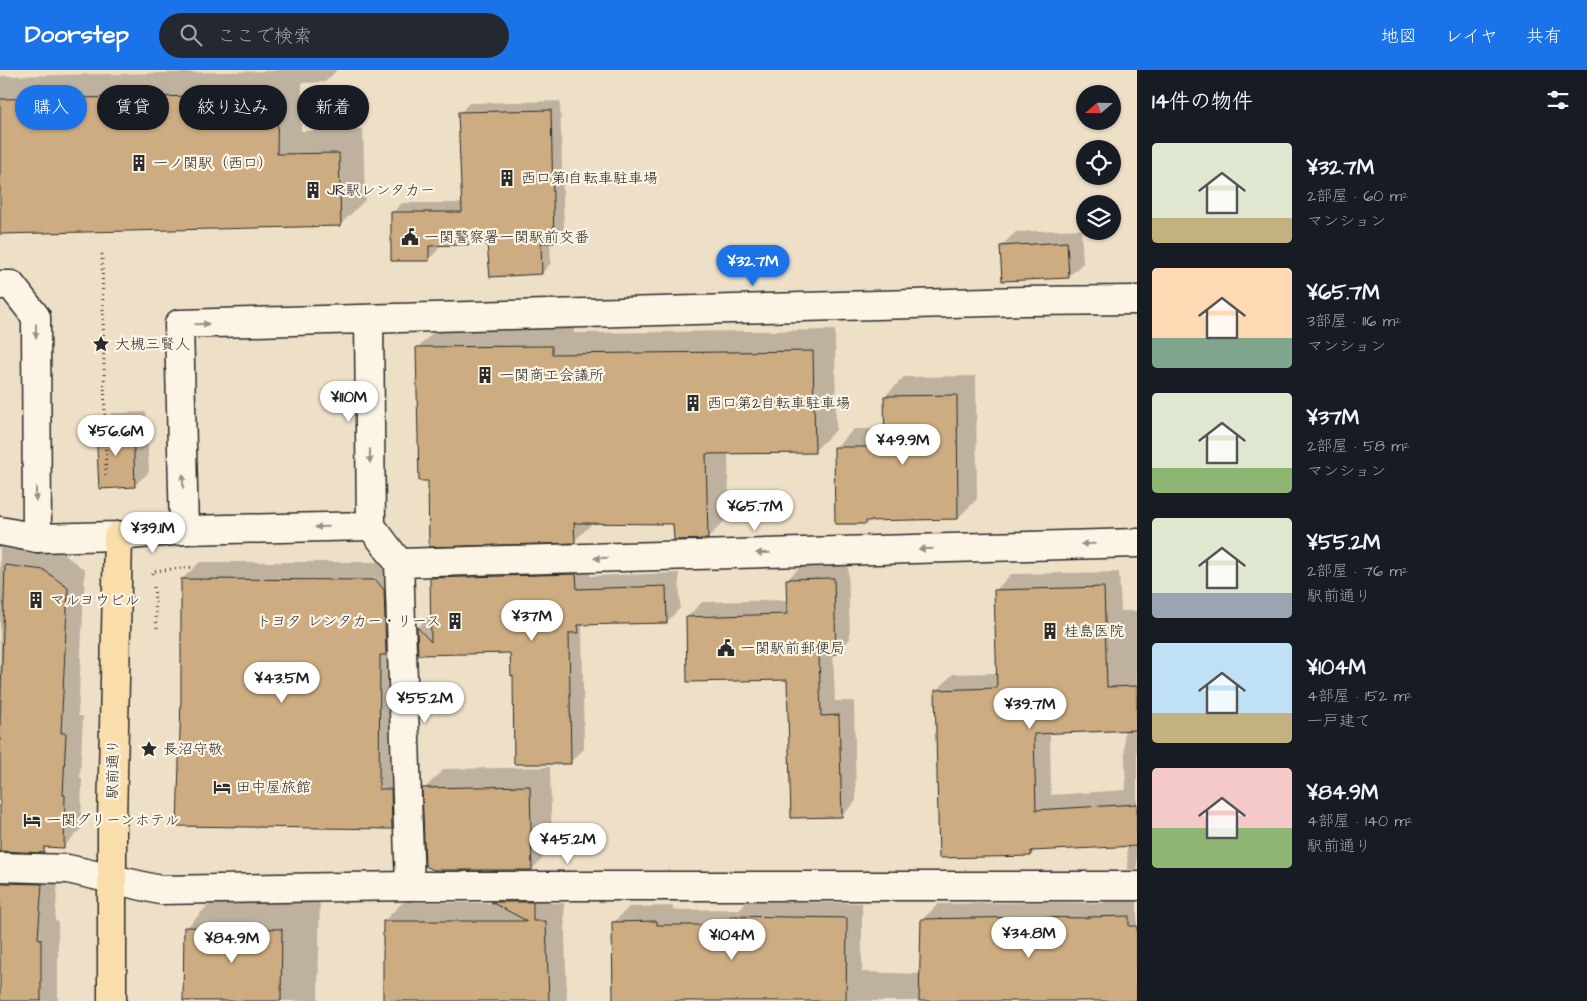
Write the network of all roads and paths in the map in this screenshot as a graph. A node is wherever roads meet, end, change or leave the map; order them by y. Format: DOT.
graph roads {
  1 [pos="102,254"];
  2 [pos="0,285"];
  3 [pos="1137,300"];
  4 [pos="369,320"];
  5 [pos="106,477"];
  6 [pos="371,526"];
  7 [pos="184,530"];
  8 [pos="0,531"];
  9 [pos="118,536"];
  10 [pos="36,538"];
  11 [pos="1137,543"];
  12 [pos="399,563"];
  13 [pos="199,566"];
  14 [pos="157,629"];
  15 [pos="0,867"];
  16 [pos="112,880"];
  17 [pos="410,886"];
  18 [pos="1137,886"];
  19 [pos="112,1001"];
  1 -- 5 [label="path"];
  2 -- 10 [label="street, one-way"];
  3 -- 4 [label="street"];
  4 -- 6 [label="street, one-way"];
  7 -- 4 [label="street, one-way"];
  6 -- 7 [label="street, one-way"];
  6 -- 12 [label="street"];
  7 -- 9 [label="street"];
  8 -- 10 [label="street"];
  9 -- 10 [label="street"];
  9 -- 16 [label="main road, 駅前通り"];
  11 -- 12 [label="street, one-way"];
  12 -- 17 [label="street"];
  13 -- 14 [label="path"];
  15 -- 16 [label="street"];
  16 -- 17 [label="street"];
  16 -- 19 [label="main road, 駅前通り"];
  17 -- 18 [label="street"];
}
